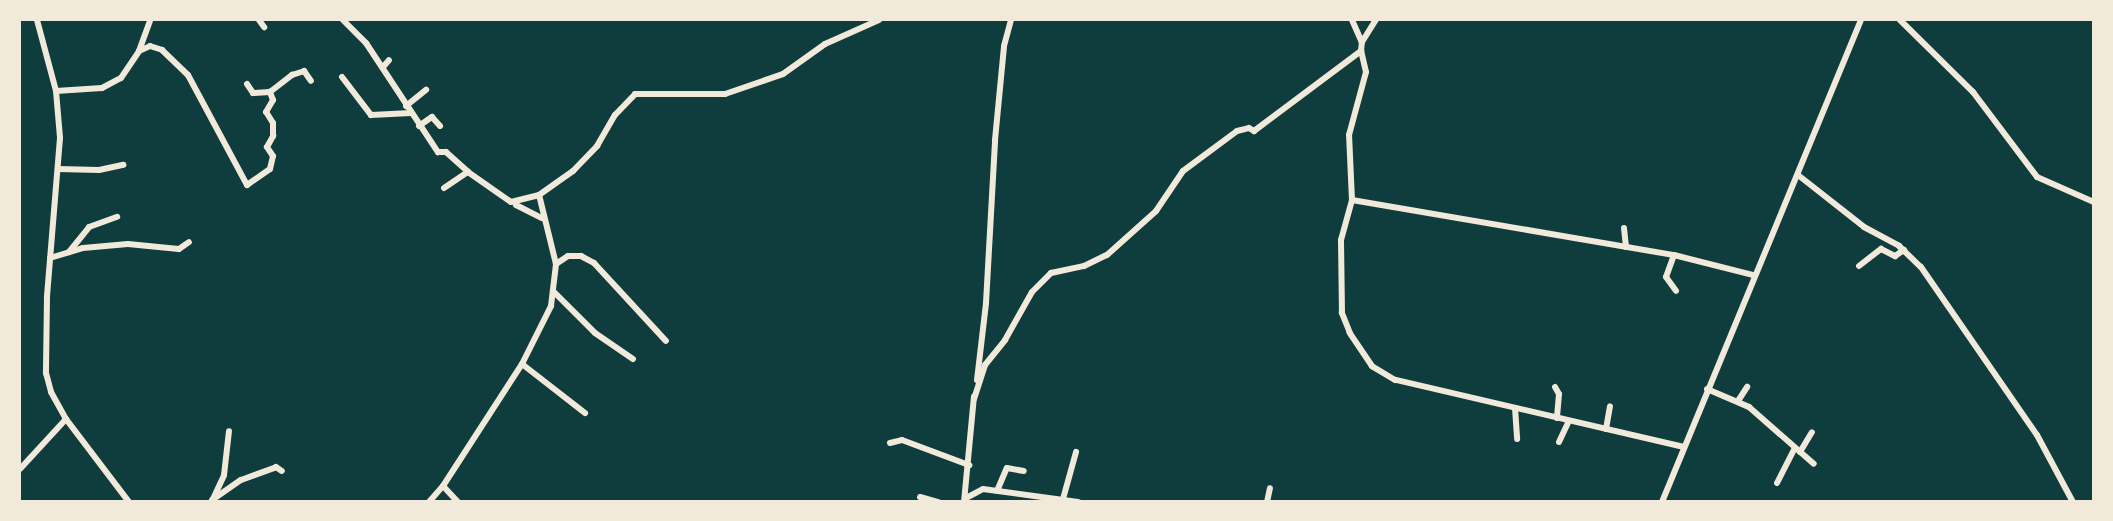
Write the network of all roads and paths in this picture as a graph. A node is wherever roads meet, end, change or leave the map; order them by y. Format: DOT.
graph roads {
  1 [pos="148,20"];
  2 [pos="259,20"];
  3 [pos="343,20"];
  4 [pos="879,20"];
  5 [pos="1011,20"];
  6 [pos="1352,20"];
  7 [pos="1376,20"];
  8 [pos="1862,20"];
  9 [pos="1900,20"];
  10 [pos="39,21"];
  11 [pos="264,27"];
  12 [pos="1362,42"];
  13 [pos="139,51"];
  14 [pos="1361,51"];
  15 [pos="389,60"];
  16 [pos="383,67"];
  17 [pos="342,77"];
  18 [pos="311,81"];
  19 [pos="248,84"];
  20 [pos="56,90"];
  21 [pos="426,90"];
  22 [pos="270,92"];
  23 [pos="406,106"];
  24 [pos="411,113"];
  25 [pos="419,126"];
  26 [pos="440,126"];
  27 [pos="123,165"];
  28 [pos="58,169"];
  29 [pos="468,172"];
  30 [pos="1798,175"];
  31 [pos="444,188"];
  32 [pos="538,195"];
  33 [pos="1352,200"];
  34 [pos="511,202"];
  35 [pos="2094,202"];
  36 [pos="117,217"];
  37 [pos="542,218"];
  38 [pos="1624,228"];
  39 [pos="189,242"];
  40 [pos="1626,247"];
  41 [pos="1904,250"];
  42 [pos="69,252"];
  43 [pos="1674,255"];
  44 [pos="50,258"];
  45 [pos="556,264"];
  46 [pos="1859,266"];
  47 [pos="1754,275"];
  48 [pos="553,291"];
  49 [pos="1676,291"];
  50 [pos="666,340"];
  51 [pos="633,359"];
  52 [pos="522,364"];
  53 [pos="1555,387"];
  54 [pos="1748,387"];
  55 [pos="1707,389"];
  56 [pos="974,399"];
  57 [pos="1738,401"];
  58 [pos="1610,406"];
  59 [pos="1515,408"];
  60 [pos="585,413"];
  61 [pos="66,418"];
  62 [pos="1557,418"];
  63 [pos="1569,420"];
  64 [pos="1606,429"];
  65 [pos="229,431"];
  66 [pos="1812,432"];
  67 [pos="1517,439"];
  68 [pos="1559,442"];
  69 [pos="890,443"];
  70 [pos="1683,447"];
  71 [pos="1797,450"];
  72 [pos="1076,452"];
  73 [pos="1814,464"];
  74 [pos="969,465"];
  75 [pos="20,470"];
  76 [pos="282,471"];
  77 [pos="1024,471"];
  78 [pos="1777,483"];
  79 [pos="443,486"];
  80 [pos="1270,488"];
  81 [pos="997,491"];
  82 [pos="921,497"];
  83 [pos="1037,499"];
  84 [pos="1063,499"];
  85 [pos="965,500"];
  86 [pos="1052,500"];
  87 [pos="129,501"];
  88 [pos="211,501"];
  89 [pos="429,501"];
  90 [pos="458,501"];
  91 [pos="938,501"];
  92 [pos="1078,501"];
  93 [pos="1267,501"];
  94 [pos="1662,501"];
  95 [pos="2073,501"];
  1 -- 13 [label="street"];
  2 -- 11 [label="street"];
  3 -- 16 [label="street"];
  4 -- 32 [label="street"];
  5 -- 56 [label="street"];
  6 -- 12 [label="street"];
  7 -- 12 [label="street"];
  8 -- 30 [label="street"];
  9 -- 35 [label="street"];
  10 -- 20 [label="street"];
  12 -- 14 [label="street"];
  13 -- 20 [label="street"];
  13 -- 22 [label="street"];
  14 -- 33 [label="street"];
  14 -- 56 [label="street"];
  15 -- 16 [label="street"];
  16 -- 23 [label="street"];
  17 -- 24 [label="street"];
  18 -- 22 [label="street"];
  19 -- 22 [label="street"];
  20 -- 28 [label="street"];
  21 -- 23 [label="street"];
  23 -- 24 [label="street"];
  24 -- 25 [label="street"];
  25 -- 26 [label="street"];
  25 -- 29 [label="street"];
  27 -- 28 [label="street"];
  28 -- 44 [label="street"];
  29 -- 31 [label="street"];
  29 -- 34 [label="street"];
  30 -- 41 [label="street"];
  30 -- 47 [label="street"];
  32 -- 34 [label="street"];
  32 -- 37 [label="street"];
  33 -- 40 [label="street"];
  33 -- 59 [label="street"];
  34 -- 37 [label="street"];
  36 -- 42 [label="street"];
  37 -- 45 [label="street"];
  38 -- 40 [label="street"];
  39 -- 42 [label="street"];
  40 -- 43 [label="street"];
  41 -- 46 [label="street"];
  41 -- 95 [label="street"];
  42 -- 44 [label="street"];
  43 -- 47 [label="street"];
  43 -- 49 [label="street"];
  44 -- 61 [label="street"];
  45 -- 48 [label="street"];
  45 -- 50 [label="street"];
  47 -- 55 [label="street"];
  48 -- 51 [label="street"];
  48 -- 52 [label="street"];
  52 -- 60 [label="street"];
  52 -- 79 [label="street"];
  53 -- 62 [label="street"];
  54 -- 57 [label="street"];
  55 -- 57 [label="street"];
  55 -- 70 [label="street"];
  56 -- 74 [label="street"];
  57 -- 71 [label="street"];
  58 -- 64 [label="street"];
  59 -- 62 [label="street"];
  59 -- 67 [label="street"];
  61 -- 75 [label="street"];
  61 -- 87 [label="street"];
  62 -- 63 [label="street"];
  63 -- 64 [label="street"];
  63 -- 68 [label="street"];
  64 -- 70 [label="street"];
  65 -- 88 [label="street"];
  66 -- 71 [label="street"];
  69 -- 74 [label="street"];
  70 -- 94 [label="street"];
  71 -- 73 [label="street"];
  71 -- 78 [label="street"];
  72 -- 84 [label="street"];
  74 -- 85 [label="street"];
  76 -- 88 [label="street"];
  77 -- 81 [label="street"];
  79 -- 89 [label="street"];
  79 -- 90 [label="street"];
  80 -- 93 [label="street"];
  81 -- 83 [label="street"];
  81 -- 85 [label="street"];
  82 -- 91 [label="street"];
  83 -- 86 [label="street"];
  84 -- 86 [label="street"];
  84 -- 92 [label="street"];
}
